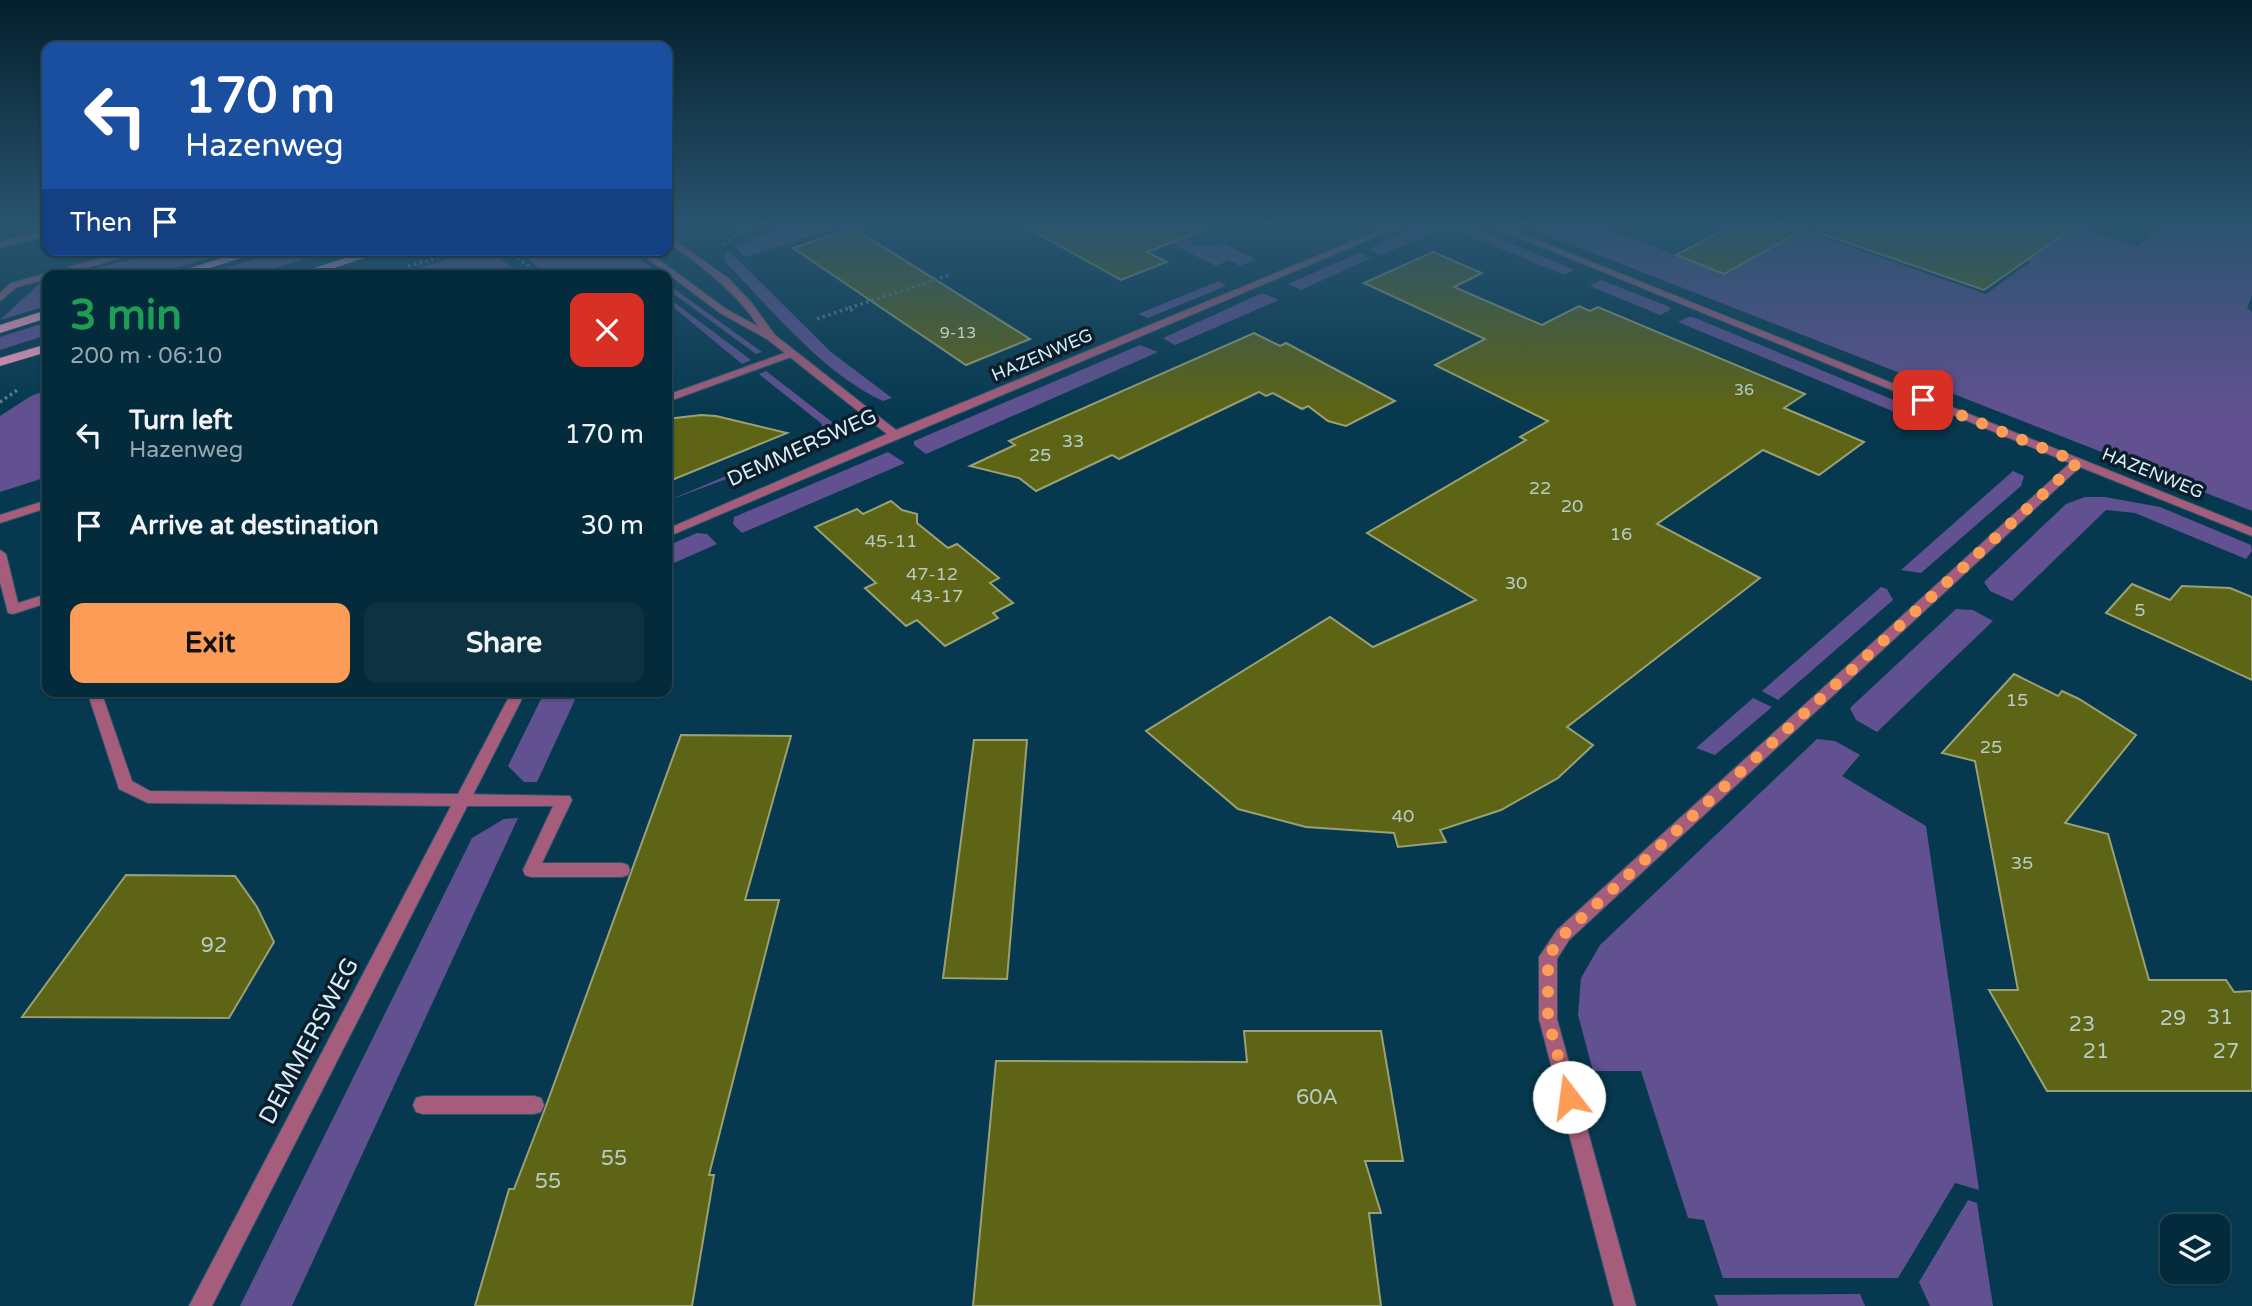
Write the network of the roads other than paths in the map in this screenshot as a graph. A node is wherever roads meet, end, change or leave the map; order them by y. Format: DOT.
graph roads {
  1 [pos="692,288"];
  2 [pos="735,288"];
  3 [pos="1248,288"];
  4 [pos="1648,288"];
  5 [pos="42,316"];
  6 [pos="0,329"];
  7 [pos="771,337"];
  8 [pos="42,349"];
  9 [pos="790,354"];
  10 [pos="0,362"];
  11 [pos="672,397"];
  12 [pos="895,435"];
  13 [pos="2078,462"];
  14 [pos="42,506"];
  15 [pos="0,519"];
  16 [pos="672,531"];
  17 [pos="2252,532"];
  18 [pos="0,554"];
  19 [pos="42,600"];
  20 [pos="96,697"];
  21 [pos="516,697"];
  22 [pos="463,800"];
  23 [pos="622,870"];
  24 [pos="423,1105"];
  25 [pos="534,1105"];
  26 [pos="200,1306"];
  27 [pos="1625,1306"];
  1 -- 7 [label="street, DEMMERSWEG"];
  2 -- 7 [label="street, DEMMERSWEG"];
  3 -- 12 [label="street, HAZENWEG"];
  4 -- 13 [label="street, HAZENWEG"];
  5 -- 6 [label="main road"];
  7 -- 9 [label="street, DEMMERSWEG"];
  8 -- 10 [label="main road"];
  9 -- 11 [label="street"];
  9 -- 12 [label="street, DEMMERSWEG"];
  12 -- 16 [label="street, DEMMERSWEG"];
  13 -- 17 [label="street, HAZENWEG"];
  13 -- 27 [label="street"];
  14 -- 15 [label="street"];
  18 -- 19 [label="street"];
  20 -- 22 [label="street"];
  21 -- 22 [label="street, DEMMERSWEG"];
  22 -- 23 [label="street"];
  22 -- 26 [label="street, DEMMERSWEG"];
  24 -- 25 [label="street"];
}
